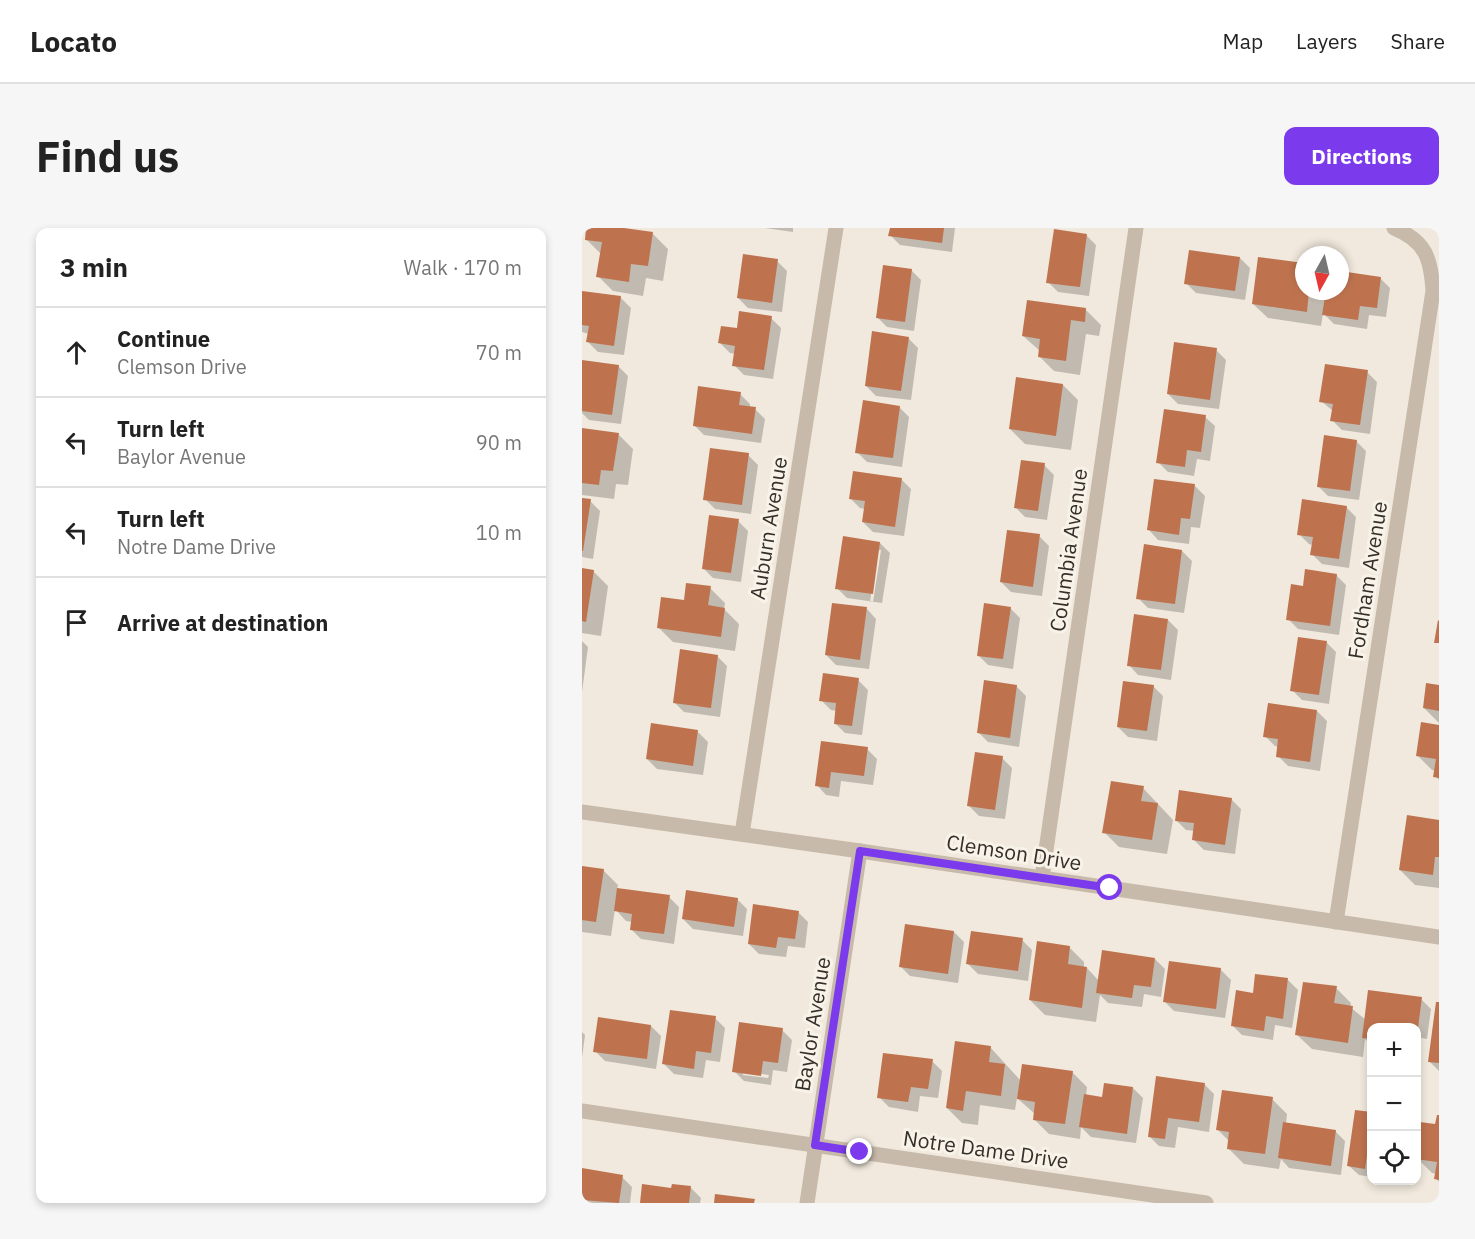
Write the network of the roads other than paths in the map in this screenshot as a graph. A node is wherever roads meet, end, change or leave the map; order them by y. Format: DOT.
graph roads {
  1 [pos="836,228"];
  2 [pos="1136,228"];
  3 [pos="1394,228"];
  4 [pos="582,812"];
  5 [pos="742,834"];
  6 [pos="860,851"];
  7 [pos="1042,878"];
  8 [pos="1336,922"];
  9 [pos="1439,938"];
  10 [pos="582,1111"];
  11 [pos="815,1145"];
  12 [pos="807,1203"];
  13 [pos="1206,1203"];
  1 -- 5 [label="street, Auburn Avenue"];
  2 -- 7 [label="street, Columbia Avenue"];
  3 -- 8 [label="street, Fordham Avenue"];
  4 -- 5 [label="street, Clemson Drive"];
  5 -- 6 [label="street, Clemson Drive"];
  6 -- 7 [label="street, Clemson Drive"];
  6 -- 11 [label="street, Baylor Avenue"];
  7 -- 8 [label="street, Clemson Drive"];
  8 -- 9 [label="street, Clemson Drive"];
  10 -- 11 [label="street, Notre Dame Drive"];
  11 -- 12 [label="street, Baylor Avenue"];
  11 -- 13 [label="street, Notre Dame Drive"];
}
